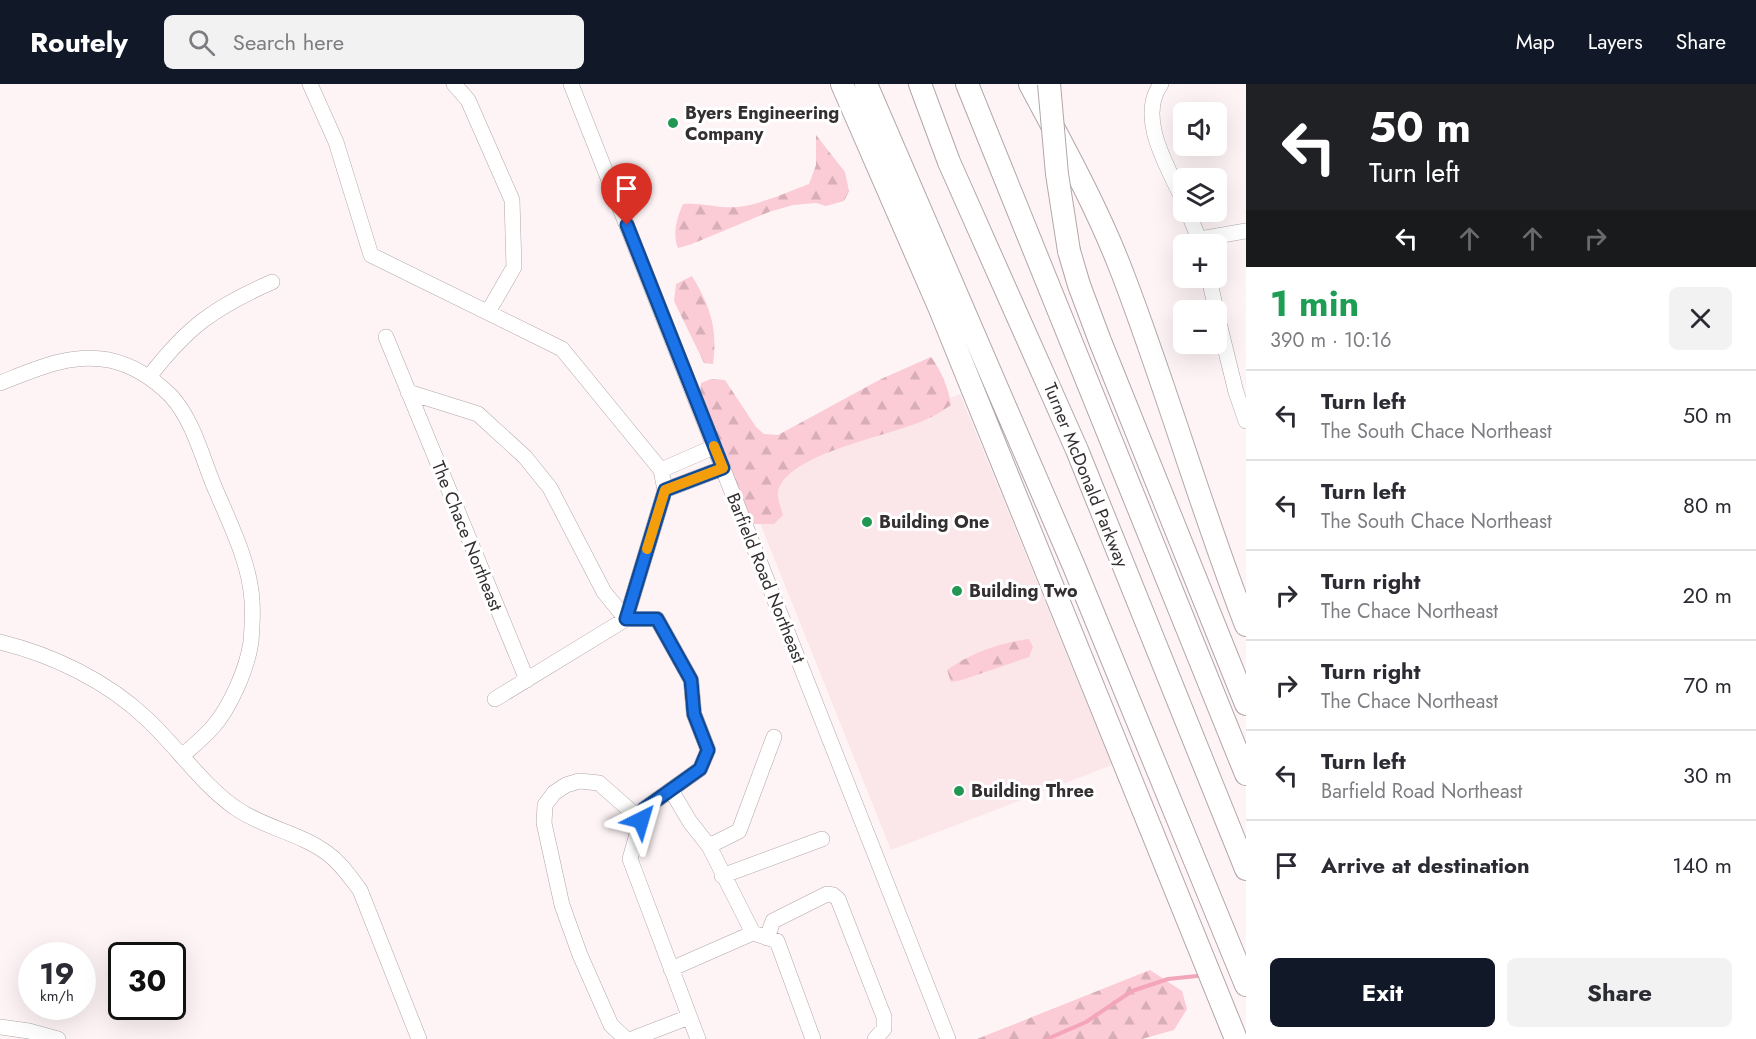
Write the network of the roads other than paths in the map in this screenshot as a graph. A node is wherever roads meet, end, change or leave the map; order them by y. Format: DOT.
graph roads {
  1 [pos="310,84"];
  2 [pos="454,84"];
  3 [pos="571,84"];
  4 [pos="842,84"];
  5 [pos="866,84"];
  6 [pos="907,84"];
  7 [pos="920,84"];
  8 [pos="967,84"];
  9 [pos="1030,84"];
  10 [pos="1049,84"];
  11 [pos="1161,84"];
  12 [pos="949,162"];
  13 [pos="1173,176"];
  14 [pos="1246,231"];
  15 [pos="1227,236"];
  16 [pos="272,282"];
  17 [pos="481,309"];
  18 [pos="386,337"];
  19 [pos="1227,354"];
  20 [pos="149,377"];
  21 [pos="0,383"];
  22 [pos="408,392"];
  23 [pos="1246,421"];
  24 [pos="714,447"];
  25 [pos="723,468"];
  26 [pos="661,470"];
  27 [pos="665,490"];
  28 [pos="626,619"];
  29 [pos="1246,625"];
  30 [pos="0,642"];
  31 [pos="527,680"];
  32 [pos="495,699"];
  33 [pos="1246,704"];
  34 [pos="774,737"];
  35 [pos="182,756"];
  36 [pos="1246,774"];
  37 [pos="671,790"];
  38 [pos="641,820"];
  39 [pos="822,839"];
  40 [pos="709,846"];
  41 [pos="1246,869"];
  42 [pos="722,876"];
  43 [pos="760,935"];
  44 [pos="671,969"];
  45 [pos="1246,985"];
  46 [pos="0,1027"];
  47 [pos="694,1028"];
  48 [pos="58,1039"];
  49 [pos="419,1039"];
  50 [pos="626,1039"];
  51 [pos="633,1039"];
  52 [pos="813,1039"];
  53 [pos="875,1039"];
  54 [pos="948,1039"];
  55 [pos="1236,1039"];
  1 -- 17 [label="street"];
  2 -- 17 [label="street"];
  3 -- 24 [label="street, Barfield Road Northeast"];
  4 -- 55 [label="highway"];
  5 -- 45 [label="highway"];
  6 -- 12 [label="highway"];
  7 -- 12 [label="highway, Turner McDonald Parkway"];
  8 -- 36 [label="highway, Turner McDonald Parkway"];
  9 -- 29 [label="highway"];
  10 -- 33 [label="highway, bridge"];
  11 -- 13 [label="street"];
  12 -- 41 [label="highway, Turner McDonald Parkway"];
  14 -- 15 [label="street"];
  16 -- 20 [label="street"];
  17 -- 26 [label="street"];
  18 -- 22 [label="street, The Chace Northeast"];
  19 -- 23 [label="street"];
  20 -- 21 [label="street"];
  20 -- 35 [label="street"];
  22 -- 28 [label="street"];
  22 -- 31 [label="street, The Chace Northeast"];
  24 -- 25 [label="street, Barfield Road Northeast"];
  24 -- 26 [label="street"];
  25 -- 27 [label="street"];
  25 -- 54 [label="street, Barfield Road Northeast"];
  26 -- 27 [label="street"];
  27 -- 28 [label="street"];
  28 -- 31 [label="street"];
  28 -- 37 [label="street"];
  30 -- 35 [label="street"];
  31 -- 32 [label="street"];
  34 -- 40 [label="street"];
  35 -- 49 [label="street"];
  37 -- 38 [label="street"];
  37 -- 40 [label="street"];
  38 -- 44 [label="street"];
  38 -- 50 [label="street"];
  39 -- 42 [label="street"];
  40 -- 42 [label="street"];
  42 -- 43 [label="street"];
  43 -- 44 [label="street"];
  43 -- 52 [label="street"];
  43 -- 53 [label="street"];
  44 -- 47 [label="street"];
  46 -- 48 [label="street"];
  47 -- 51 [label="street"];
}
